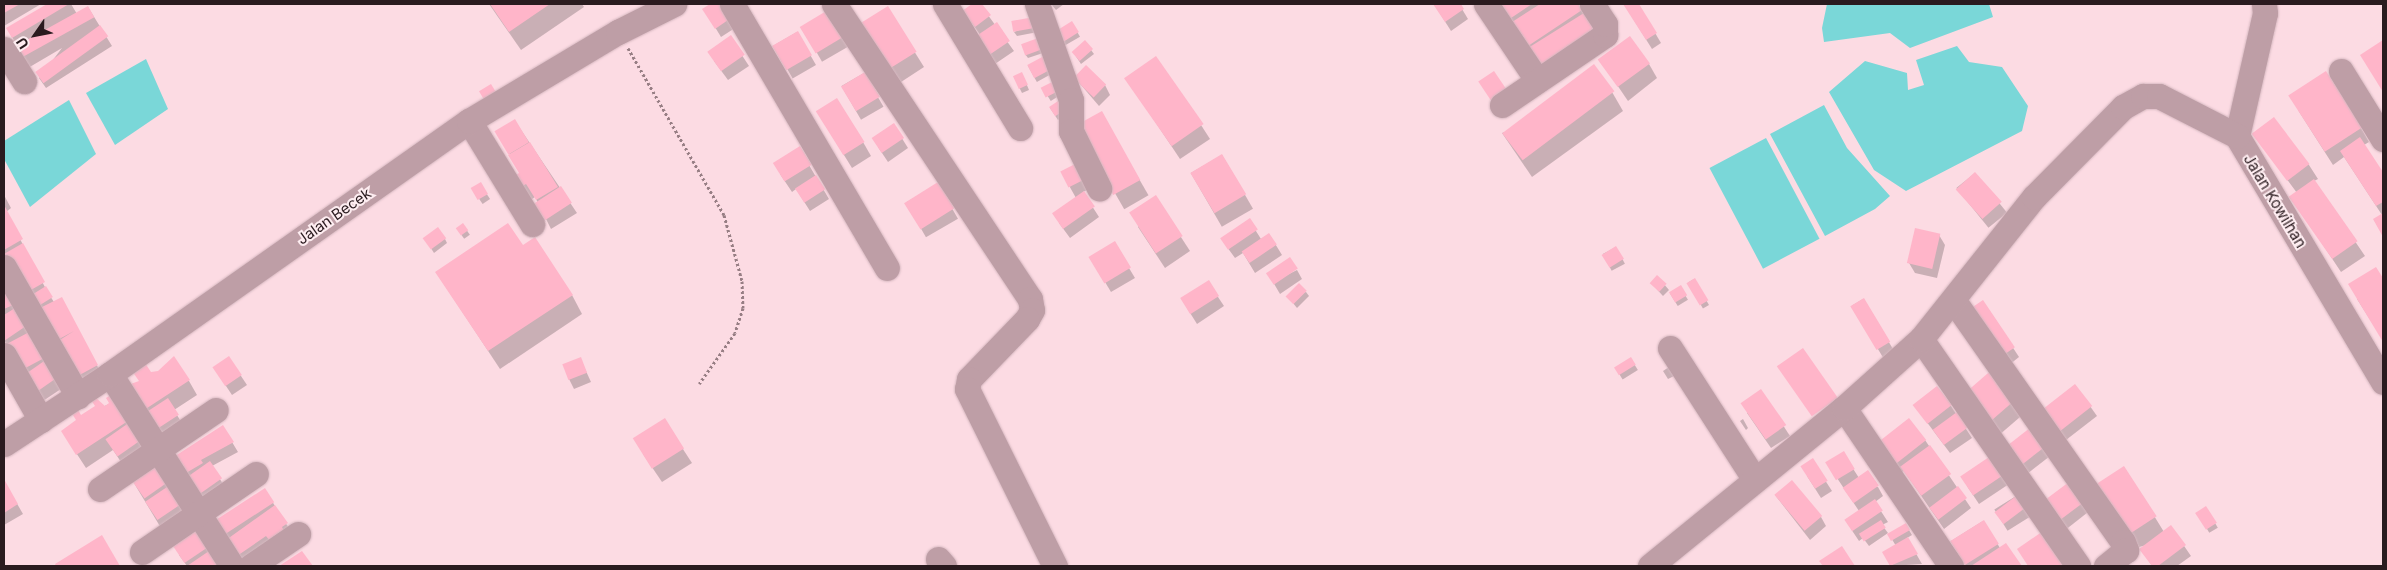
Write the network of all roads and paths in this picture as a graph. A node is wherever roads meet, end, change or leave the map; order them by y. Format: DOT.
graph roads {
  1 [pos="674,4"];
  2 [pos="732,4"];
  3 [pos="834,4"];
  4 [pos="945,4"];
  5 [pos="1037,4"];
  6 [pos="1486,4"];
  7 [pos="1592,4"];
  8 [pos="2264,4"];
  9 [pos="618,32"];
  10 [pos="4,49"];
  11 [pos="2341,71"];
  12 [pos="1537,80"];
  13 [pos="24,81"];
  14 [pos="1502,105"];
  15 [pos="469,121"];
  16 [pos="1020,128"];
  17 [pos="2237,136"];
  18 [pos="2383,140"];
  19 [pos="1099,188"];
  20 [pos="532,224"];
  21 [pos="4,267"];
  22 [pos="887,268"];
  23 [pos="1954,300"];
  24 [pos="1921,339"];
  25 [pos="1670,348"];
  26 [pos="4,355"];
  27 [pos="110,374"];
  28 [pos="2383,382"];
  29 [pos="699,384"];
  30 [pos="78,396"];
  31 [pos="1844,408"];
  32 [pos="216,410"];
  33 [pos="41,420"];
  34 [pos="4,444"];
  35 [pos="157,450"];
  36 [pos="256,474"];
  37 [pos="1755,480"];
  38 [pos="100,489"];
  39 [pos="198,513"];
  40 [pos="298,534"];
  41 [pos="142,552"];
  42 [pos="232,566"];
  43 [pos="251,566"];
  44 [pos="1055,566"];
  45 [pos="1650,566"];
  46 [pos="1950,566"];
  47 [pos="2078,566"];
  48 [pos="2106,566"];
  1 -- 9 [label="street, Jalan Becek"];
  2 -- 22 [label="street"];
  3 -- 44 [label="street"];
  4 -- 16 [label="street"];
  5 -- 19 [label="street"];
  6 -- 12 [label="street"];
  7 -- 12 [label="street"];
  8 -- 17 [label="street, Jalan Kowilhan"];
  9 -- 15 [label="street, Jalan Becek"];
  9 -- 29 [label="path"];
  10 -- 13 [label="street"];
  11 -- 18 [label="street"];
  12 -- 14 [label="street"];
  15 -- 20 [label="street"];
  15 -- 27 [label="street, Jalan Becek"];
  17 -- 23 [label="street"];
  17 -- 28 [label="street, Jalan Kowilhan"];
  21 -- 30 [label="street"];
  23 -- 24 [label="street"];
  23 -- 48 [label="street"];
  24 -- 31 [label="street"];
  24 -- 47 [label="street"];
  25 -- 37 [label="street"];
  26 -- 33 [label="street"];
  27 -- 30 [label="street, Jalan Becek"];
  27 -- 35 [label="street"];
  30 -- 33 [label="street, Jalan Becek"];
  31 -- 37 [label="street"];
  31 -- 46 [label="street"];
  32 -- 35 [label="street"];
  33 -- 34 [label="street, Jalan Becek"];
  35 -- 38 [label="street"];
  35 -- 39 [label="street"];
  36 -- 39 [label="street"];
  37 -- 45 [label="street"];
  39 -- 41 [label="street"];
  39 -- 42 [label="street"];
  40 -- 43 [label="street"];
}
